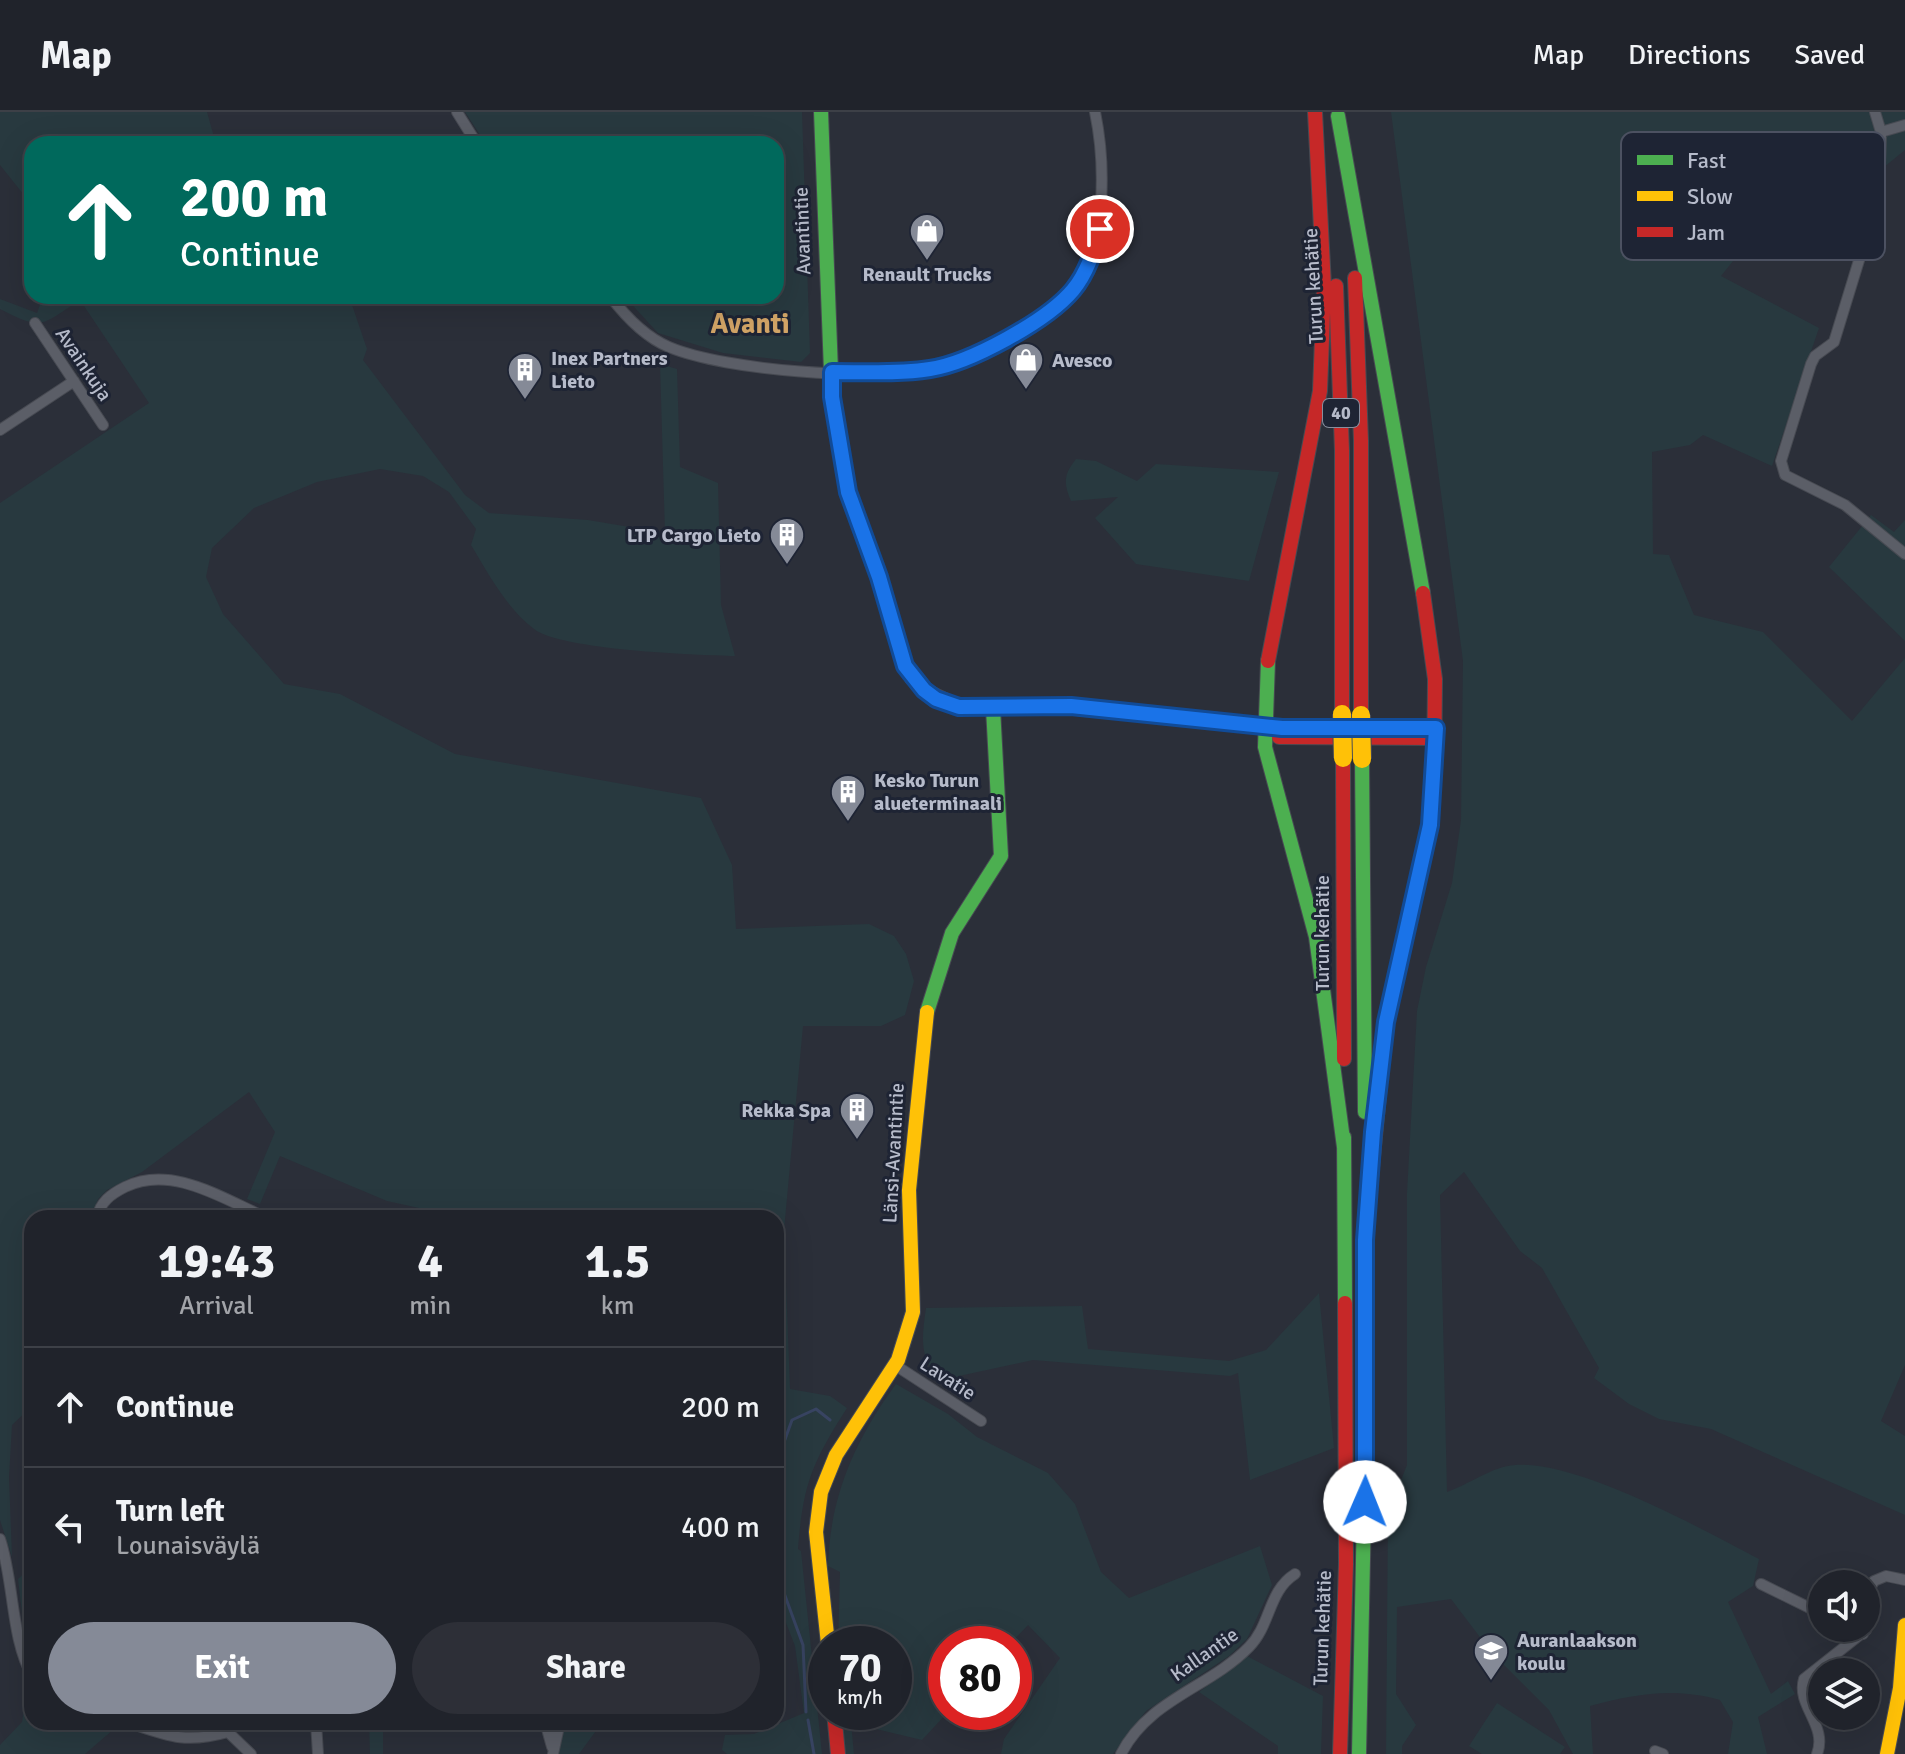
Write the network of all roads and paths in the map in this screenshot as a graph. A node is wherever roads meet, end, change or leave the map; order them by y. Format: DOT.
graph roads {
  1 [pos="457,112"];
  2 [pos="821,112"];
  3 [pos="1095,112"];
  4 [pos="1316,112"];
  5 [pos="1875,112"];
  6 [pos="1338,114"];
  7 [pos="1905,125"];
  8 [pos="1881,132"];
  9 [pos="472,136"];
  10 [pos="1859,260"];
  11 [pos="618,304"];
  12 [pos="35,323"];
  13 [pos="832,372"];
  14 [pos="74,381"];
  15 [pos="103,425"];
  16 [pos="0,430"];
  17 [pos="1905,554"];
  18 [pos="993,708"];
  19 [pos="1352,715"];
  20 [pos="1264,731"];
  21 [pos="1436,733"];
  22 [pos="1352,759"];
  23 [pos="1344,1147"];
  24 [pos="101,1210"];
  25 [pos="248,1210"];
  26 [pos="1365,1240"];
  27 [pos="895,1365"];
  28 [pos="981,1421"];
  29 [pos="0,1539"];
  30 [pos="1295,1574"];
  31 [pos="1880,1578"];
  32 [pos="1905,1580"];
  33 [pos="1761,1584"];
  34 [pos="1808,1607"];
  35 [pos="1905,1625"];
  36 [pos="826,1626"];
  37 [pos="1853,1642"];
  38 [pos="24,1656"];
  39 [pos="149,1730"];
  40 [pos="220,1730"];
  41 [pos="229,1730"];
  42 [pos="316,1730"];
  43 [pos="547,1730"];
  44 [pos="558,1730"];
  45 [pos="836,1730"];
  46 [pos="251,1754"];
  47 [pos="318,1754"];
  48 [pos="553,1754"];
  49 [pos="838,1754"];
  50 [pos="1121,1754"];
  51 [pos="1338,1754"];
  52 [pos="1359,1754"];
  53 [pos="1817,1754"];
  54 [pos="1887,1754"];
  1 -- 9 [label="street"];
  2 -- 13 [label="main road, Avantintie"];
  3 -- 13 [label="street"];
  4 -- 19 [label="main road, Turun kehätie / 40"];
  4 -- 20 [label="main road"];
  5 -- 8 [label="street"];
  6 -- 19 [label="main road, Turun kehätie / 40"];
  6 -- 21 [label="main road"];
  7 -- 8 [label="street"];
  10 -- 17 [label="street"];
  11 -- 13 [label="street"];
  12 -- 14 [label="street, Avainkuja"];
  13 -- 18 [label="main road, Avantintie"];
  14 -- 15 [label="street, Avainkuja"];
  14 -- 16 [label="street"];
  18 -- 20 [label="main road, Avantintie"];
  18 -- 27 [label="main road, Länsi-Avantintie"];
  19 -- 22 [label="main road, Turun kehätie / 40, bridge"];
  20 -- 21 [label="main road, Avantintie"];
  20 -- 23 [label="main road"];
  21 -- 26 [label="main road"];
  22 -- 23 [label="main road, Turun kehätie / 40"];
  22 -- 26 [label="main road, Turun kehätie / 40"];
  23 -- 51 [label="main road, Turun kehätie / 40"];
  24 -- 25 [label="street"];
  26 -- 52 [label="main road, Turun kehätie / 40"];
  27 -- 28 [label="street, Lavatie"];
  27 -- 36 [label="main road, Länsi-Avantintie"];
  29 -- 38 [label="street"];
  30 -- 50 [label="street, Kallantie"];
  31 -- 32 [label="street"];
  33 -- 34 [label="street"];
  35 -- 54 [label="main road"];
  37 -- 53 [label="street"];
  39 -- 40 [label="street"];
  41 -- 46 [label="street"];
  42 -- 47 [label="street"];
  43 -- 48 [label="street"];
  44 -- 48 [label="street"];
  45 -- 49 [label="main road"];
}
